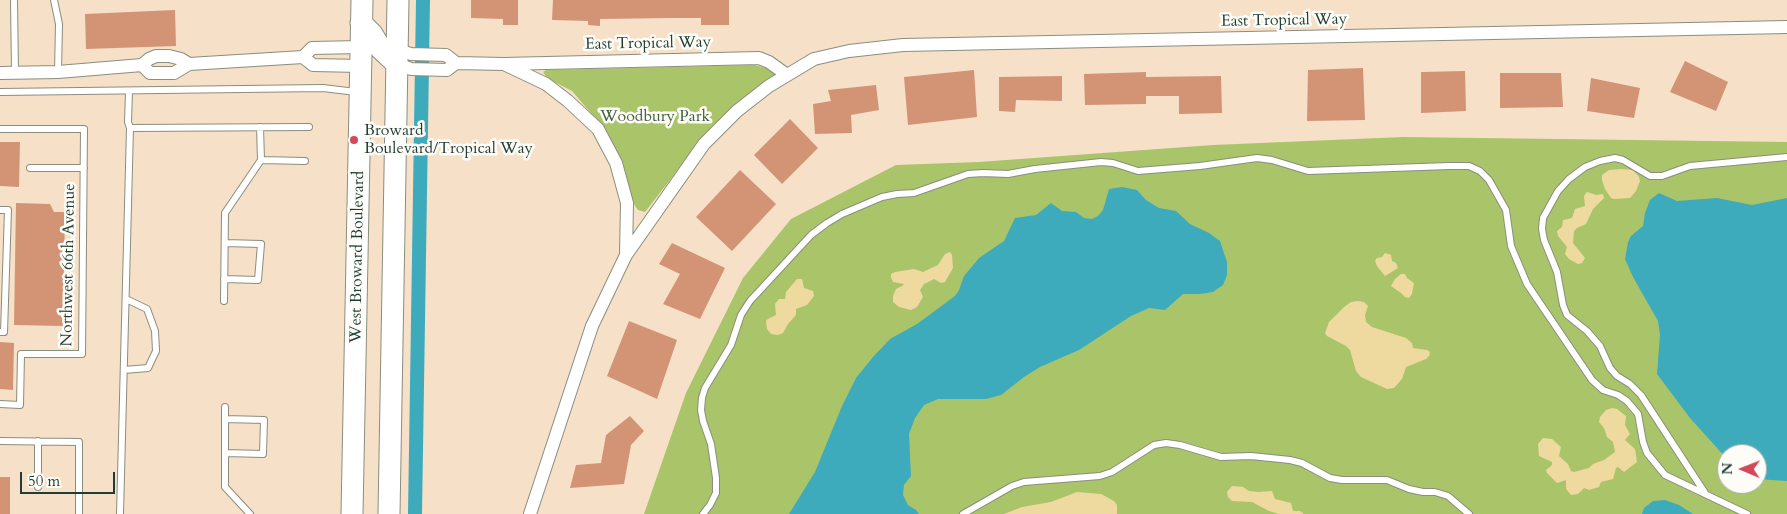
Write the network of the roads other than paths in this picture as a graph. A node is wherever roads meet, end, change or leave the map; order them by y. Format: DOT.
graph roads {
  1 [pos="14,0"];
  2 [pos="54,0"];
  3 [pos="362,0"];
  4 [pos="398,0"];
  5 [pos="361,23"];
  6 [pos="1787,27"];
  7 [pos="361,56"];
  8 [pos="303,58"];
  9 [pos="404,59"];
  10 [pos="504,64"];
  11 [pos="58,72"];
  12 [pos="15,73"];
  13 [pos="0,74"];
  14 [pos="787,75"];
  15 [pos="129,90"];
  16 [pos="0,92"];
  17 [pos="361,92"];
  18 [pos="260,127"];
  19 [pos="309,127"];
  20 [pos="130,128"];
  21 [pos="0,129"];
  22 [pos="1787,157"];
  23 [pos="261,160"];
  24 [pos="305,161"];
  25 [pos="30,168"];
  26 [pos="84,168"];
  27 [pos="0,210"];
  28 [pos="225,243"];
  29 [pos="3,244"];
  30 [pos="626,255"];
  31 [pos="224,279"];
  32 [pos="2,297"];
  33 [pos="126,299"];
  34 [pos="224,301"];
  35 [pos="0,332"];
  36 [pos="124,370"];
  37 [pos="0,404"];
  38 [pos="225,407"];
  39 [pos="225,419"];
  40 [pos="0,441"];
  41 [pos="38,441"];
  42 [pos="225,453"];
  43 [pos="38,488"];
  44 [pos="1705,493"];
  45 [pos="79,514"];
  46 [pos="120,514"];
  47 [pos="250,514"];
  48 [pos="352,514"];
  49 [pos="389,514"];
  50 [pos="530,514"];
  51 [pos="703,514"];
  52 [pos="963,514"];
  53 [pos="1469,514"];
  54 [pos="1748,514"];
  1 -- 12 [label="lane"];
  2 -- 11 [label="lane"];
  3 -- 5 [label="main road, West Broward Boulevard"];
  4 -- 9 [label="main road"];
  5 -- 7 [label="main road, West Broward Boulevard"];
  5 -- 9 [label="main road"];
  6 -- 14 [label="street, East Tropical Way"];
  7 -- 8 [label="street"];
  7 -- 8 [label="street"];
  7 -- 17 [label="main road, West Broward Boulevard"];
  8 -- 11 [label="street"];
  9 -- 10 [label="street, East Tropical Way"];
  9 -- 49 [label="main road"];
  10 -- 14 [label="street, East Tropical Way"];
  10 -- 30 [label="street, East Tropical Way"];
  11 -- 12 [label="street"];
  12 -- 13 [label="street"];
  14 -- 30 [label="street, East Tropical Way"];
  15 -- 16 [label="lane"];
  15 -- 17 [label="lane"];
  15 -- 20 [label="lane"];
  17 -- 48 [label="main road, West Broward Boulevard"];
  18 -- 19 [label="lane"];
  18 -- 20 [label="lane"];
  18 -- 23 [label="lane"];
  20 -- 33 [label="lane"];
  21 -- 26 [label="lane, Northwest 66th Avenue"];
  22 -- 44 [label="lane"];
  23 -- 24 [label="lane"];
  23 -- 28 [label="lane"];
  25 -- 26 [label="lane"];
  26 -- 37 [label="lane, Northwest 66th Avenue"];
  27 -- 29 [label="lane"];
  28 -- 31 [label="lane"];
  28 -- 31 [label="lane"];
  29 -- 32 [label="lane"];
  30 -- 50 [label="street, East Tropical Way"];
  31 -- 34 [label="lane"];
  32 -- 35 [label="lane"];
  33 -- 36 [label="lane"];
  33 -- 36 [label="lane"];
  36 -- 46 [label="lane"];
  38 -- 39 [label="lane"];
  39 -- 42 [label="lane"];
  39 -- 42 [label="lane"];
  40 -- 41 [label="lane"];
  41 -- 43 [label="lane"];
  41 -- 45 [label="lane"];
  42 -- 47 [label="lane"];
  44 -- 51 [label="lane"];
  44 -- 54 [label="lane"];
  52 -- 53 [label="lane"];
}
